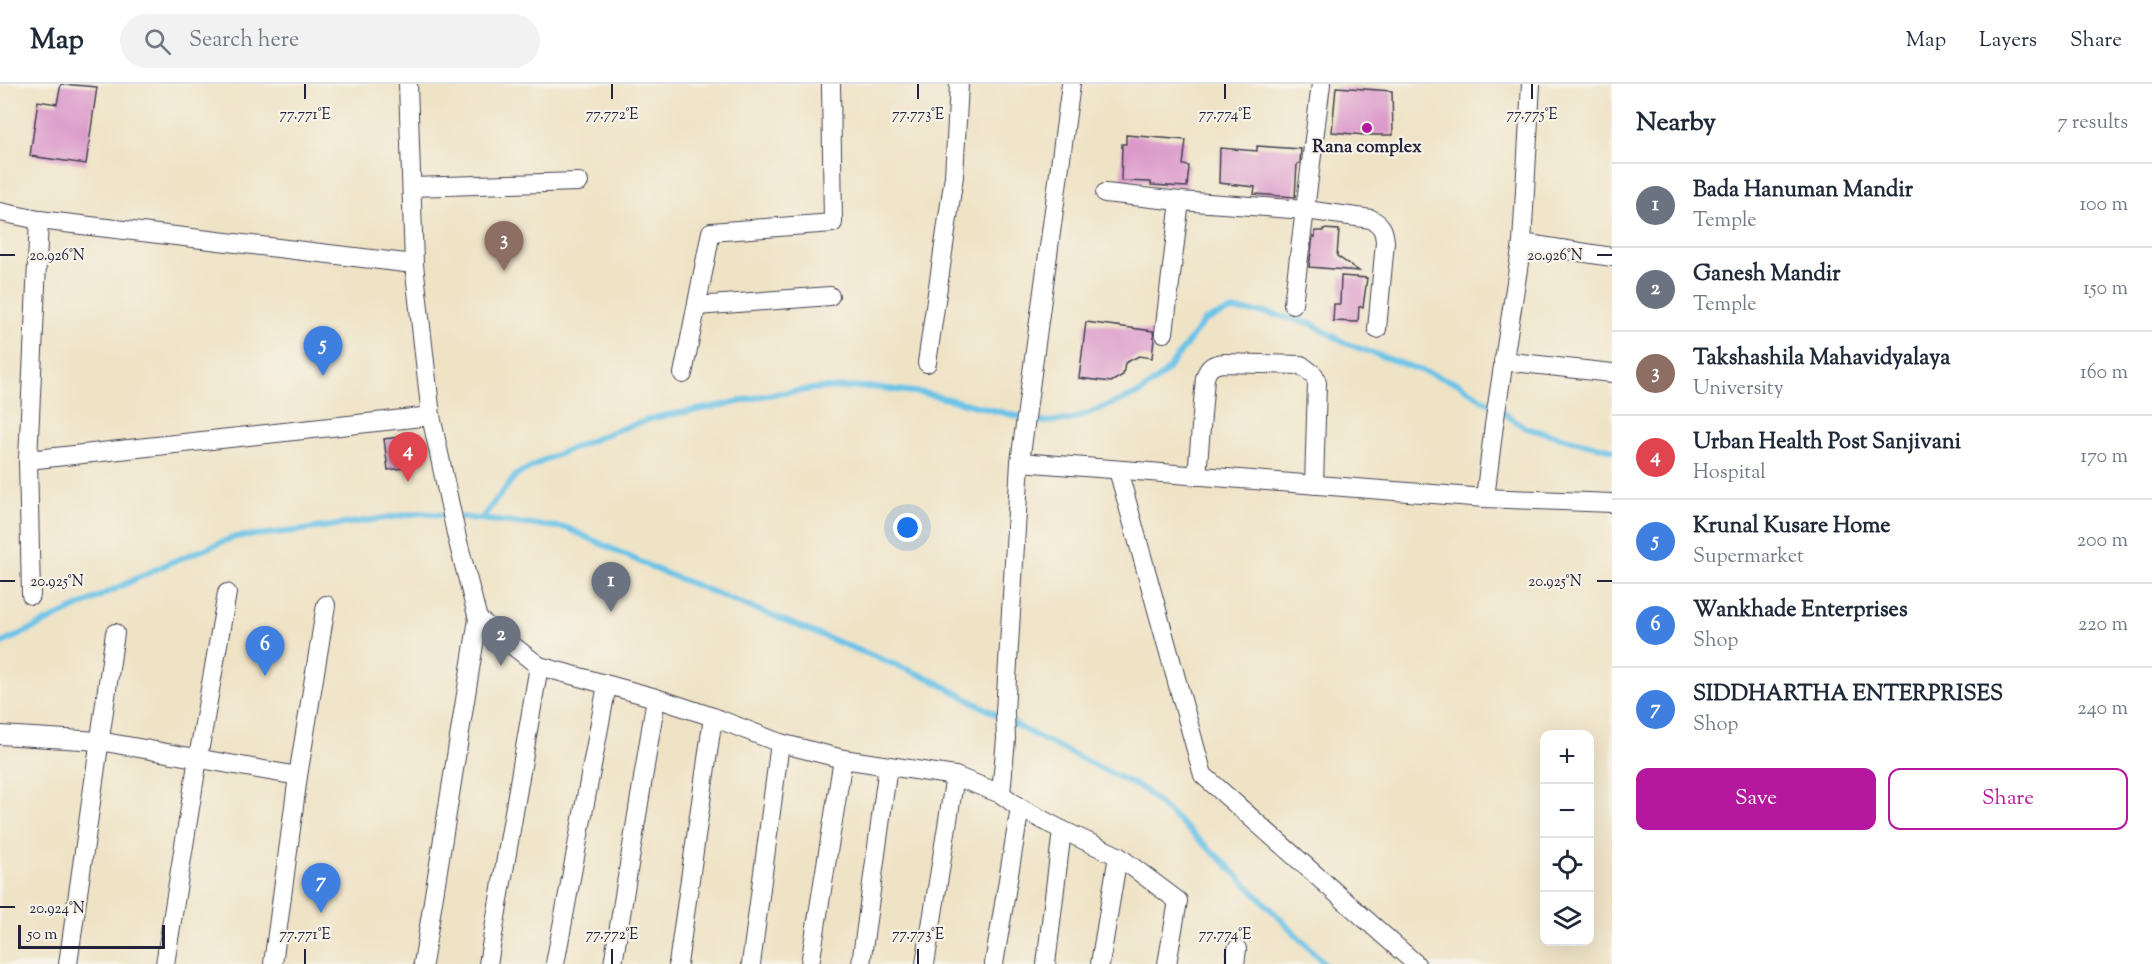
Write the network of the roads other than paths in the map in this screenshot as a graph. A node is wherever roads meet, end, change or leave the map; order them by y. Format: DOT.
graph roads {
  1 [pos="408,84"];
  2 [pos="831,84"];
  3 [pos="959,84"];
  4 [pos="1071,84"];
  5 [pos="1322,84"];
  6 [pos="1531,84"];
  7 [pos="579,182"];
  8 [pos="412,187"];
  9 [pos="1105,193"];
  10 [pos="1180,201"];
  11 [pos="1306,210"];
  12 [pos="0,212"];
  13 [pos="39,220"];
  14 [pos="1522,243"];
  15 [pos="1612,257"];
  16 [pos="414,264"];
  17 [pos="830,296"];
  18 [pos="1293,304"];
  19 [pos="697,306"];
  20 [pos="1377,329"];
  21 [pos="1164,333"];
  22 [pos="1503,361"];
  23 [pos="927,363"];
  24 [pos="1612,373"];
  25 [pos="683,374"];
  26 [pos="431,416"];
  27 [pos="28,460"];
  28 [pos="1020,462"];
  29 [pos="1118,470"];
  30 [pos="1197,476"];
  31 [pos="1314,485"];
  32 [pos="1485,498"];
  33 [pos="1612,503"];
  34 [pos="227,593"];
  35 [pos="31,595"];
  36 [pos="326,605"];
  37 [pos="478,619"];
  38 [pos="115,633"];
  39 [pos="539,666"];
  40 [pos="607,685"];
  41 [pos="656,698"];
  42 [pos="713,717"];
  43 [pos="0,735"];
  44 [pos="99,741"];
  45 [pos="780,742"];
  46 [pos="198,758"];
  47 [pos="843,759"];
  48 [pos="888,766"];
  49 [pos="298,776"];
  50 [pos="955,776"];
  51 [pos="1001,794"];
  52 [pos="1020,808"];
  53 [pos="1062,830"];
  54 [pos="1118,856"];
  55 [pos="68,964"];
  56 [pos="165,964"];
  57 [pos="273,964"];
  58 [pos="423,964"];
  59 [pos="488,964"];
  60 [pos="555,964"];
  61 [pos="613,964"];
  62 [pos="678,964"];
  63 [pos="751,964"];
  64 [pos="810,964"];
  65 [pos="861,964"];
  66 [pos="926,964"];
  67 [pos="994,964"];
  68 [pos="1046,964"];
  69 [pos="1100,964"];
  70 [pos="1167,964"];
  71 [pos="1416,964"];
  1 -- 8 [label="street"];
  2 -- 19 [label="street"];
  3 -- 23 [label="street"];
  4 -- 28 [label="street"];
  5 -- 11 [label="street"];
  6 -- 14 [label="street"];
  7 -- 8 [label="street"];
  8 -- 16 [label="street"];
  9 -- 10 [label="street"];
  10 -- 11 [label="street"];
  10 -- 21 [label="street"];
  11 -- 18 [label="street"];
  11 -- 20 [label="street"];
  12 -- 13 [label="street"];
  13 -- 16 [label="street"];
  13 -- 27 [label="street"];
  14 -- 15 [label="street"];
  14 -- 22 [label="street"];
  16 -- 26 [label="street"];
  17 -- 19 [label="street"];
  19 -- 25 [label="street"];
  22 -- 24 [label="street"];
  22 -- 32 [label="street"];
  26 -- 27 [label="street"];
  26 -- 37 [label="street"];
  27 -- 35 [label="street"];
  28 -- 29 [label="street"];
  28 -- 51 [label="street"];
  29 -- 30 [label="street"];
  29 -- 71 [label="street"];
  30 -- 31 [label="street"];
  30 -- 31 [label="street"];
  31 -- 32 [label="street"];
  32 -- 33 [label="street"];
  34 -- 46 [label="street"];
  36 -- 49 [label="street"];
  37 -- 39 [label="street"];
  37 -- 58 [label="street"];
  38 -- 44 [label="street"];
  39 -- 40 [label="street"];
  39 -- 59 [label="street"];
  40 -- 41 [label="street"];
  40 -- 60 [label="street"];
  41 -- 42 [label="street"];
  41 -- 61 [label="street"];
  42 -- 45 [label="street"];
  42 -- 62 [label="street"];
  43 -- 44 [label="street"];
  44 -- 46 [label="street"];
  44 -- 55 [label="street"];
  45 -- 47 [label="street"];
  45 -- 63 [label="street"];
  46 -- 49 [label="street"];
  46 -- 56 [label="street"];
  47 -- 48 [label="street"];
  47 -- 64 [label="street"];
  48 -- 50 [label="street"];
  48 -- 65 [label="street"];
  49 -- 57 [label="street"];
  50 -- 51 [label="street"];
  50 -- 66 [label="street"];
  51 -- 52 [label="street"];
  52 -- 53 [label="street"];
  52 -- 67 [label="street"];
  53 -- 54 [label="street"];
  53 -- 68 [label="street"];
  54 -- 69 [label="street"];
  54 -- 70 [label="street"];
}
